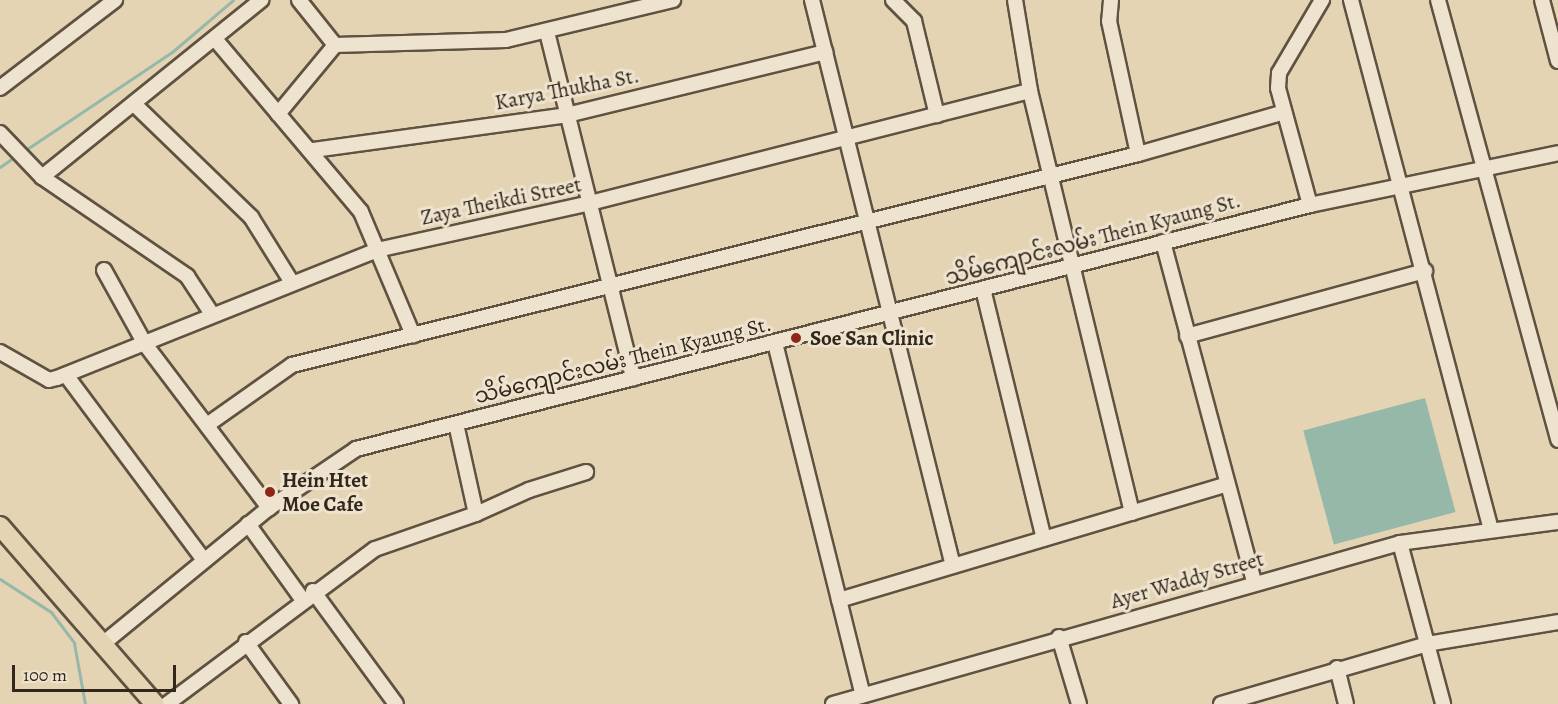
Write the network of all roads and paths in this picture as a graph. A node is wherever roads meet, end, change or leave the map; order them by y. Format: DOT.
graph roads {
  1 [pos="115,0"];
  2 [pos="261,0"];
  3 [pos="299,0"];
  4 [pos="673,0"];
  5 [pos="812,0"];
  6 [pos="893,0"];
  7 [pos="1112,0"];
  8 [pos="1322,0"];
  9 [pos="1351,0"];
  10 [pos="1438,0"];
  11 [pos="1542,0"];
  12 [pos="1012,1"];
  13 [pos="547,32"];
  14 [pos="215,39"];
  15 [pos="335,45"];
  16 [pos="825,52"];
  17 [pos="1558,62"];
  18 [pos="0,88"];
  19 [pos="1030,91"];
  20 [pos="134,104"];
  21 [pos="1284,112"];
  22 [pos="278,114"];
  23 [pos="567,115"];
  24 [pos="937,116"];
  25 [pos="1,134"];
  26 [pos="846,138"];
  27 [pos="313,150"];
  28 [pos="1558,153"];
  29 [pos="1138,154"];
  30 [pos="1486,166"];
  31 [pos="38,173"];
  32 [pos="1051,175"];
  33 [pos="1403,183"];
  34 [pos="590,203"];
  35 [pos="1310,205"];
  36 [pos="867,220"];
  37 [pos="1163,242"];
  38 [pos="377,250"];
  39 [pos="1073,267"];
  40 [pos="104,270"];
  41 [pos="1425,271"];
  42 [pos="291,281"];
  43 [pos="609,284"];
  44 [pos="983,289"];
  45 [pos="890,313"];
  46 [pos="212,314"];
  47 [pos="413,335"];
  48 [pos="1187,336"];
  49 [pos="775,343"];
  50 [pos="145,344"];
  51 [pos="0,352"];
  52 [pos="66,375"];
  53 [pos="633,378"];
  54 [pos="456,424"];
  55 [pos="207,425"];
  56 [pos="1558,440"];
  57 [pos="586,472"];
  58 [pos="1227,484"];
  59 [pos="269,508"];
  60 [pos="1132,513"];
  61 [pos="477,514"];
  62 [pos="1558,522"];
  63 [pos="248,524"];
  64 [pos="0,526"];
  65 [pos="1491,530"];
  66 [pos="1044,539"];
  67 [pos="1400,543"];
  68 [pos="204,560"];
  69 [pos="953,566"];
  70 [pos="1254,582"];
  71 [pos="307,595"];
  72 [pos="839,600"];
  73 [pos="1558,622"];
  74 [pos="1059,637"];
  75 [pos="105,642"];
  76 [pos="246,642"];
  77 [pos="1427,644"];
  78 [pos="1337,668"];
  79 [pos="863,695"];
  80 [pos="155,704"];
  81 [pos="167,704"];
  82 [pos="291,704"];
  83 [pos="396,704"];
  84 [pos="833,704"];
  85 [pos="1079,704"];
  86 [pos="1221,704"];
  87 [pos="1346,704"];
  88 [pos="1443,704"];
  1 -- 18 [label="street"];
  2 -- 14 [label="street"];
  3 -- 15 [label="street"];
  4 -- 13 [label="street"];
  5 -- 16 [label="street"];
  6 -- 24 [label="street"];
  7 -- 29 [label="street"];
  8 -- 21 [label="street"];
  9 -- 33 [label="street"];
  10 -- 30 [label="street"];
  11 -- 17 [label="street"];
  12 -- 19 [label="street"];
  13 -- 15 [label="street"];
  13 -- 23 [label="street"];
  14 -- 20 [label="street"];
  14 -- 22 [label="street"];
  15 -- 22 [label="street"];
  16 -- 23 [label="street, Karya Thukha St."];
  16 -- 26 [label="street"];
  19 -- 24 [label="street, Zaya Theikdi Street"];
  19 -- 32 [label="street"];
  20 -- 31 [label="street"];
  20 -- 42 [label="street"];
  21 -- 29 [label="street"];
  21 -- 35 [label="street"];
  22 -- 27 [label="street"];
  23 -- 27 [label="street, Karya Thukha St."];
  23 -- 34 [label="street"];
  24 -- 26 [label="street, Zaya Theikdi Street"];
  25 -- 31 [label="street"];
  26 -- 34 [label="street, Zaya Theikdi Street"];
  26 -- 36 [label="street"];
  27 -- 38 [label="street"];
  28 -- 30 [label="street, သိမ်ကျောင်းလမ်း Thein Kyaung St."];
  29 -- 32 [label="street"];
  30 -- 33 [label="street, သိမ်ကျောင်းလမ်း Thein Kyaung St."];
  30 -- 56 [label="street"];
  31 -- 46 [label="street"];
  32 -- 36 [label="street"];
  32 -- 39 [label="street"];
  33 -- 35 [label="street, သိမ်ကျောင်းလမ်း Thein Kyaung St."];
  33 -- 41 [label="street"];
  34 -- 38 [label="street, Zaya Theikdi Street"];
  34 -- 43 [label="street"];
  35 -- 37 [label="street, သိမ်ကျောင်းလမ်း Thein Kyaung St."];
  36 -- 43 [label="street"];
  36 -- 45 [label="street"];
  37 -- 39 [label="street, သိမ်ကျောင်းလမ်း Thein Kyaung St."];
  37 -- 48 [label="street"];
  38 -- 42 [label="street, Zaya Theikdi Street"];
  38 -- 47 [label="street"];
  39 -- 44 [label="street, သိမ်ကျောင်းလမ်း Thein Kyaung St."];
  39 -- 60 [label="street"];
  40 -- 50 [label="street"];
  41 -- 48 [label="street"];
  41 -- 65 [label="street"];
  42 -- 46 [label="street, Zaya Theikdi Street"];
  43 -- 47 [label="street"];
  43 -- 53 [label="street"];
  44 -- 45 [label="street, သိမ်ကျောင်းလမ်း Thein Kyaung St."];
  44 -- 66 [label="street"];
  45 -- 49 [label="street, သိမ်ကျောင်းလမ်း Thein Kyaung St."];
  45 -- 69 [label="street"];
  46 -- 50 [label="street, Zaya Theikdi Street"];
  47 -- 55 [label="street"];
  48 -- 58 [label="street"];
  49 -- 53 [label="street, သိမ်ကျောင်းလမ်း Thein Kyaung St."];
  49 -- 72 [label="street"];
  50 -- 52 [label="street, Zaya Theikdi Street"];
  50 -- 55 [label="street"];
  51 -- 52 [label="street, Zaya Theikdi Street"];
  52 -- 68 [label="street"];
  53 -- 54 [label="street, သိမ်ကျောင်းလမ်း Thein Kyaung St."];
  54 -- 59 [label="street, သိမ်ကျောင်းလမ်း Thein Kyaung St."];
  54 -- 61 [label="street"];
  55 -- 59 [label="street"];
  57 -- 61 [label="street"];
  58 -- 60 [label="street"];
  58 -- 70 [label="street"];
  59 -- 63 [label="street, သိမ်ကျောင်းလမ်း Thein Kyaung St."];
  60 -- 66 [label="street"];
  61 -- 71 [label="street"];
  62 -- 65 [label="street, Ayer Waddy Street"];
  63 -- 68 [label="street, သိမ်ကျောင်းလမ်း Thein Kyaung St."];
  63 -- 71 [label="street"];
  64 -- 75 [label="main road"];
  65 -- 67 [label="street, Ayer Waddy Street"];
  66 -- 69 [label="street"];
  67 -- 70 [label="street, Ayer Waddy Street"];
  67 -- 77 [label="street"];
  68 -- 75 [label="street, သိမ်ကျောင်းလမ်း Thein Kyaung St."];
  69 -- 72 [label="street"];
  70 -- 74 [label="street, Ayer Waddy Street"];
  71 -- 76 [label="street"];
  71 -- 83 [label="street"];
  72 -- 79 [label="street"];
  73 -- 77 [label="street"];
  74 -- 79 [label="street, Ayer Waddy Street"];
  74 -- 85 [label="street"];
  75 -- 80 [label="main road"];
  76 -- 81 [label="street"];
  76 -- 82 [label="street"];
  77 -- 78 [label="street"];
  77 -- 88 [label="street"];
  78 -- 86 [label="street"];
  78 -- 87 [label="street"];
  79 -- 84 [label="street, Ayer Waddy Street"];
}
